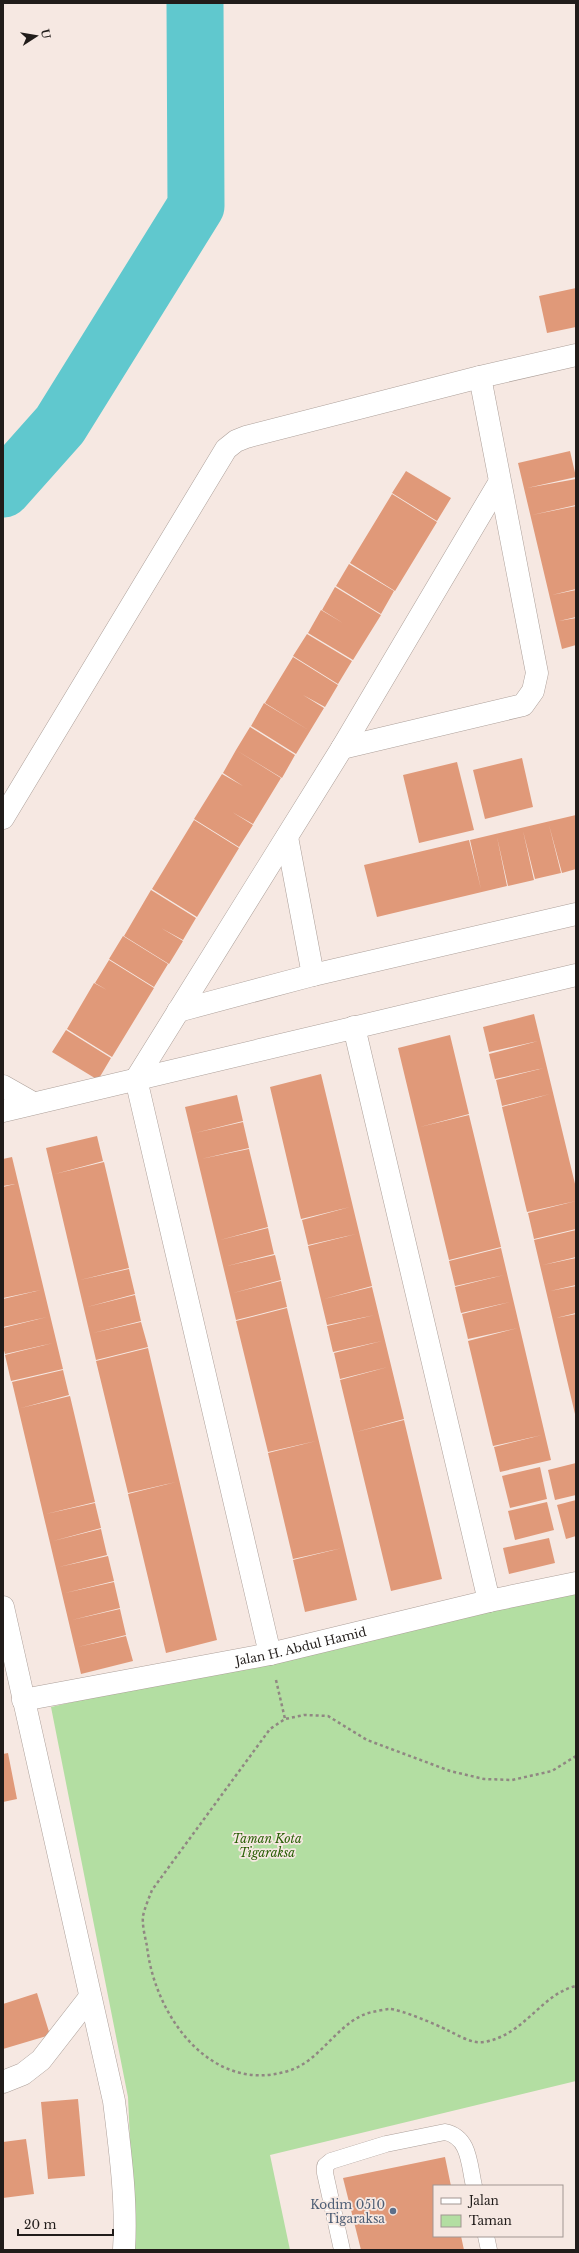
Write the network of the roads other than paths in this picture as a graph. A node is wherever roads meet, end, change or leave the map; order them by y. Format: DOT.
graph roads {
  1 [pos="576,355"];
  2 [pos="480,377"];
  3 [pos="499,483"];
  4 [pos="342,748"];
  5 [pos="3,818"];
  6 [pos="287,837"];
  7 [pos="576,914"];
  8 [pos="576,975"];
  9 [pos="313,976"];
  10 [pos="178,1011"];
  11 [pos="354,1027"];
  12 [pos="136,1079"];
  13 [pos="3,1086"];
  14 [pos="33,1103"];
  15 [pos="3,1111"];
  16 [pos="576,1583"];
  17 [pos="489,1601"];
  18 [pos="3,1607"];
  19 [pos="270,1654"];
  20 [pos="24,1700"];
  21 [pos="90,1997"];
  22 [pos="3,2082"];
  23 [pos="474,2185"];
  24 [pos="486,2237"];
  25 [pos="124,2250"];
  26 [pos="342,2250"];
  27 [pos="489,2250"];
  1 -- 2 [label="street"];
  2 -- 3 [label="street"];
  2 -- 5 [label="street"];
  3 -- 4 [label="street"];
  3 -- 4 [label="street"];
  4 -- 6 [label="street"];
  6 -- 9 [label="street"];
  6 -- 10 [label="street"];
  7 -- 9 [label="street"];
  8 -- 11 [label="street"];
  9 -- 10 [label="street"];
  10 -- 12 [label="street"];
  11 -- 12 [label="street"];
  11 -- 17 [label="street"];
  12 -- 14 [label="street"];
  12 -- 19 [label="street"];
  13 -- 14 [label="street"];
  14 -- 15 [label="street"];
  16 -- 17 [label="street, Jalan H. Abdul Hamid"];
  17 -- 19 [label="street, Jalan H. Abdul Hamid"];
  18 -- 20 [label="street"];
  19 -- 20 [label="street, Jalan H. Abdul Hamid"];
  20 -- 21 [label="street"];
  21 -- 22 [label="street"];
  21 -- 25 [label="street"];
  23 -- 26 [label="lane"];
  24 -- 27 [label="lane"];
}
